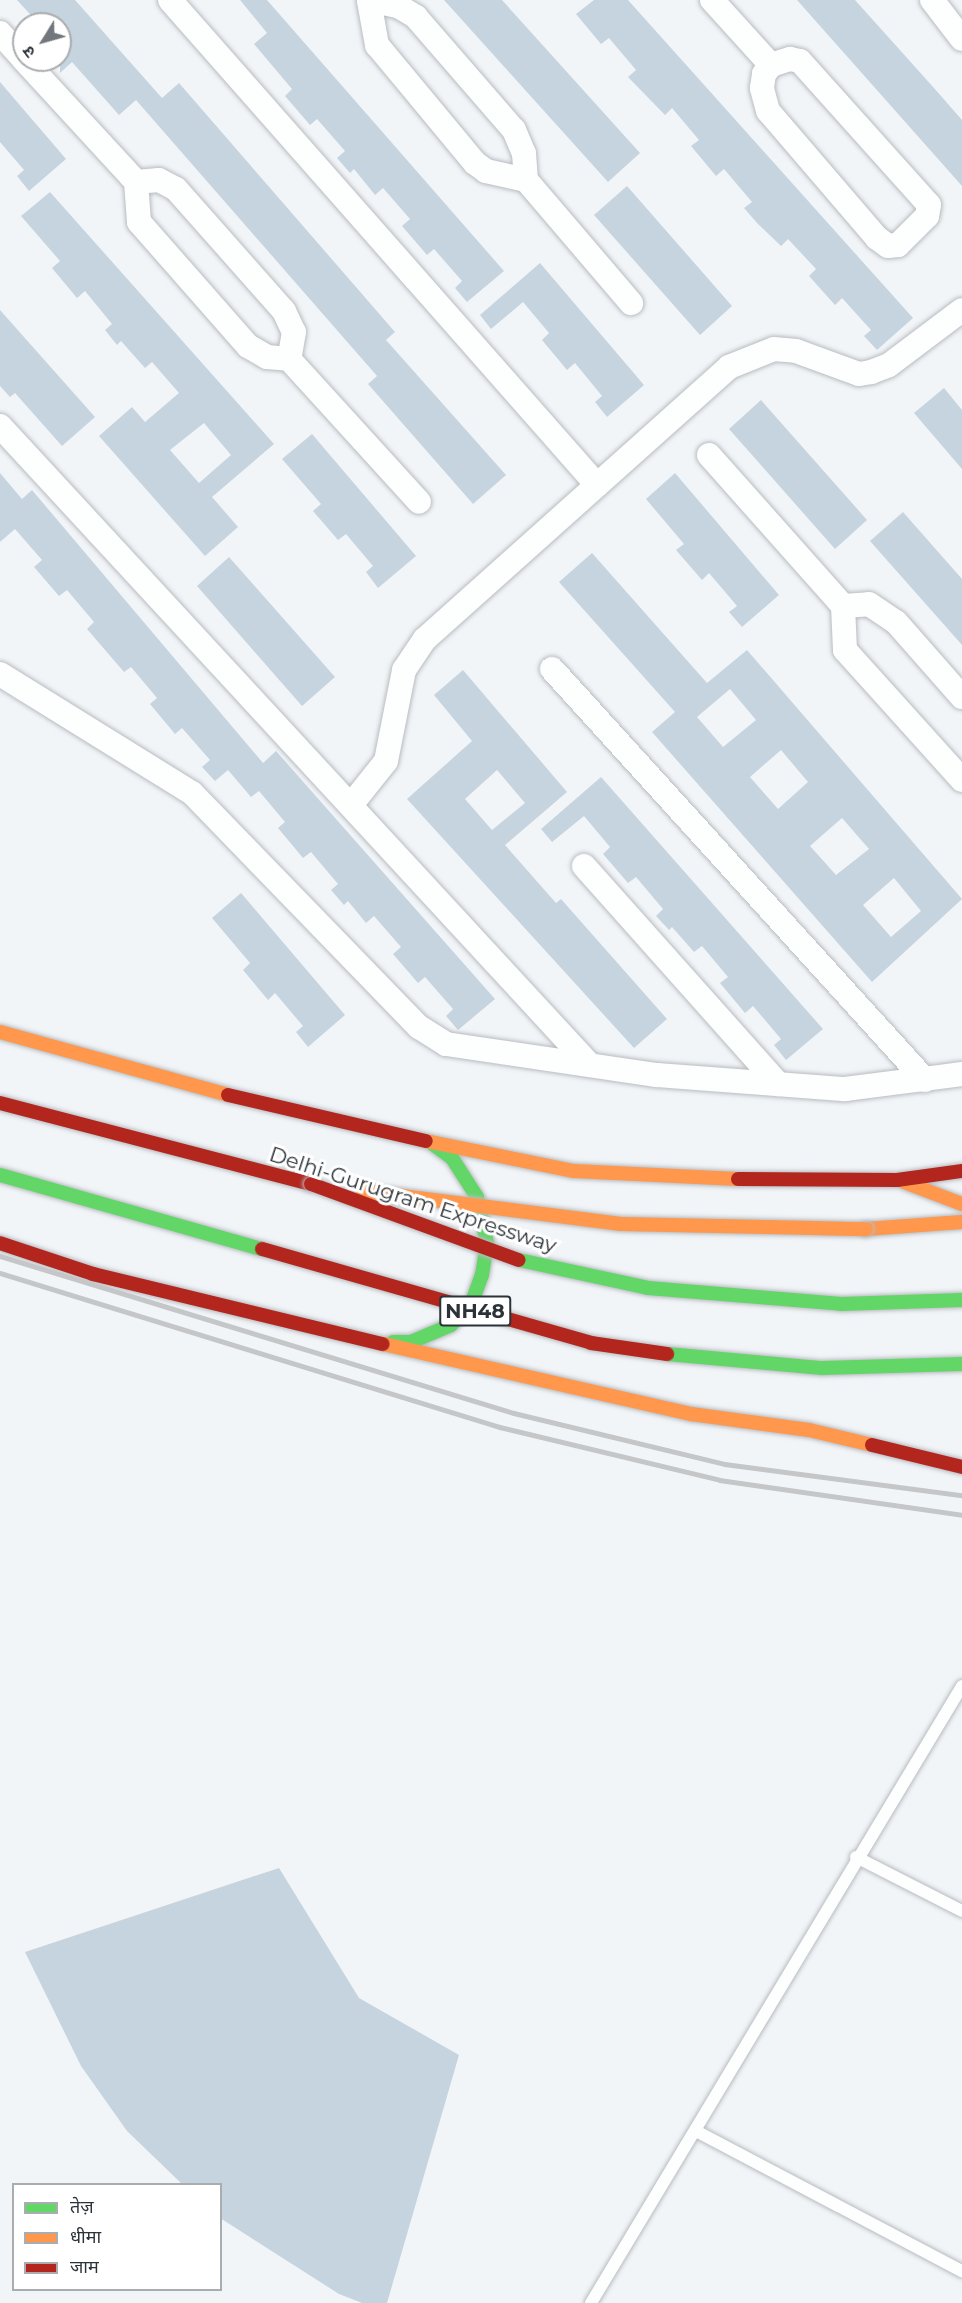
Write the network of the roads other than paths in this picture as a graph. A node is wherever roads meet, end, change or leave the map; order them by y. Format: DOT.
graph roads {
  1 [pos="170,0"];
  2 [pos="369,0"];
  3 [pos="712,0"];
  4 [pos="932,0"];
  5 [pos="0,33"];
  6 [pos="962,39"];
  7 [pos="12,46"];
  8 [pos="771,65"];
  9 [pos="35,72"];
  10 [pos="526,180"];
  11 [pos="136,182"];
  12 [pos="631,303"];
  13 [pos="962,310"];
  14 [pos="289,359"];
  15 [pos="0,426"];
  16 [pos="709,455"];
  17 [pos="597,485"];
  18 [pos="419,502"];
  19 [pos="843,606"];
  20 [pos="552,669"];
  21 [pos="0,674"];
  22 [pos="962,697"];
  23 [pos="962,780"];
  24 [pos="351,805"];
  25 [pos="584,866"];
  26 [pos="0,1032"];
  27 [pos="588,1063"];
  28 [pos="962,1074"];
  29 [pos="925,1080"];
  30 [pos="778,1084"];
  31 [pos="0,1103"];
  32 [pos="428,1141"];
  33 [pos="962,1171"];
  34 [pos="0,1175"];
  35 [pos="897,1180"];
  36 [pos="311,1184"];
  37 [pos="962,1204"];
  38 [pos="962,1222"];
  39 [pos="0,1243"];
  40 [pos="962,1300"];
  41 [pos="378,1343"];
  42 [pos="962,1364"];
  43 [pos="962,1453"];
  44 [pos="913,1457"];
  45 [pos="962,1467"];
  46 [pos="962,1686"];
  47 [pos="856,1857"];
  48 [pos="962,1911"];
  49 [pos="696,2131"];
  50 [pos="962,2271"];
  51 [pos="591,2303"];
  1 -- 17 [label="street"];
  2 -- 10 [label="street"];
  2 -- 10 [label="street"];
  3 -- 8 [label="street"];
  4 -- 6 [label="street"];
  5 -- 7 [label="street"];
  8 -- 8 [label="street"];
  9 -- 11 [label="street"];
  10 -- 12 [label="street"];
  11 -- 14 [label="street"];
  11 -- 14 [label="street"];
  13 -- 17 [label="street"];
  14 -- 18 [label="street"];
  15 -- 24 [label="street"];
  16 -- 19 [label="street"];
  17 -- 24 [label="street"];
  19 -- 22 [label="street"];
  19 -- 23 [label="street"];
  20 -- 29 [label="street"];
  21 -- 27 [label="street"];
  24 -- 27 [label="street"];
  25 -- 30 [label="street"];
  26 -- 32 [label="main road"];
  27 -- 30 [label="street"];
  28 -- 29 [label="street"];
  29 -- 30 [label="street"];
  31 -- 36 [label="main road, Delhi-Gurugram Expressway"];
  32 -- 35 [label="main road"];
  32 -- 41 [label="main road"];
  33 -- 35 [label="main road"];
  34 -- 42 [label="main road, NH48, bridge"];
  35 -- 37 [label="main road"];
  36 -- 38 [label="main road, bridge"];
  36 -- 40 [label="main road, Delhi-Gurugram Expressway, bridge"];
  39 -- 41 [label="main road"];
  41 -- 44 [label="main road"];
  43 -- 44 [label="main road"];
  44 -- 45 [label="main road"];
  46 -- 47 [label="lane"];
  47 -- 48 [label="lane"];
  47 -- 49 [label="lane"];
  49 -- 50 [label="lane"];
  49 -- 51 [label="lane"];
}
